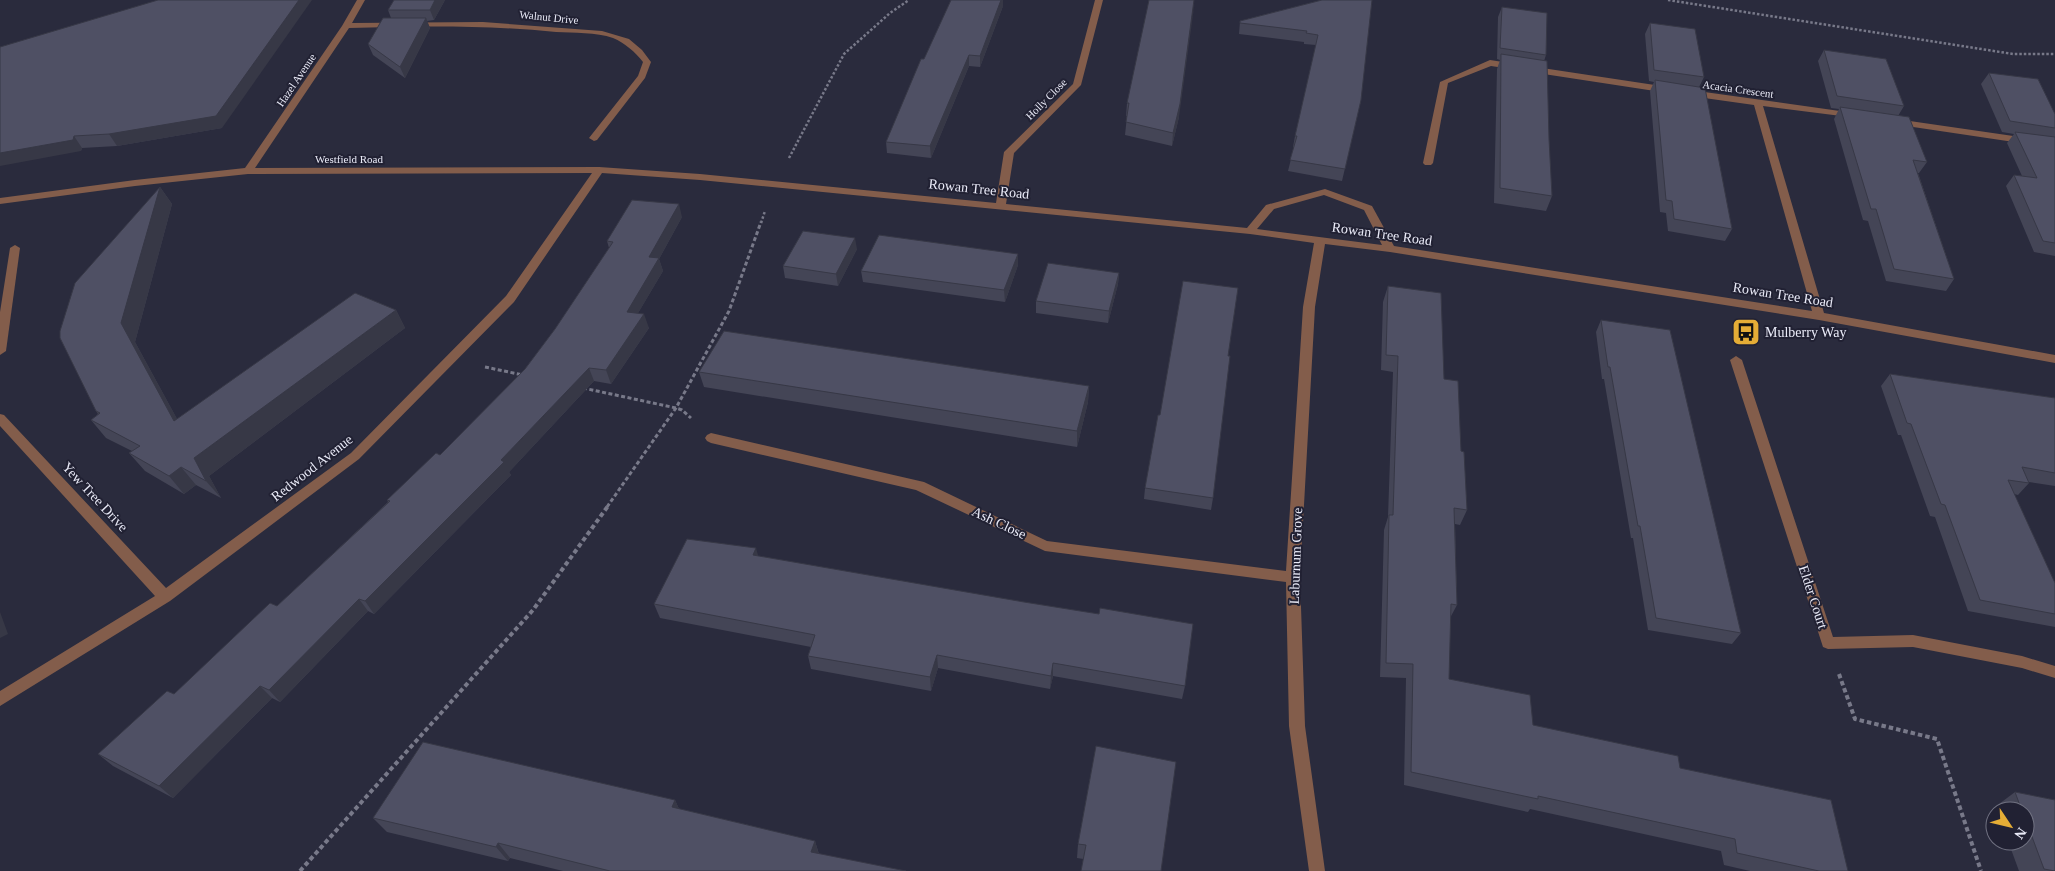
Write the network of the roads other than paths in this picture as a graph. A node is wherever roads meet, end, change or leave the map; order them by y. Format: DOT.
graph roads {
  1 [pos="361,0"];
  2 [pos="1099,0"];
  3 [pos="346,26"];
  4 [pos="1758,103"];
  5 [pos="1867,118"];
  6 [pos="1887,121"];
  7 [pos="594,138"];
  8 [pos="2055,144"];
  9 [pos="1428,163"];
  10 [pos="599,170"];
  11 [pos="248,171"];
  12 [pos="700,177"];
  13 [pos="0,201"];
  14 [pos="1002,206"];
  15 [pos="1250,232"];
  16 [pos="1320,241"];
  17 [pos="15,248"];
  18 [pos="1390,249"];
  19 [pos="1819,316"];
  20 [pos="0,351"];
  21 [pos="2055,359"];
  22 [pos="1736,360"];
  23 [pos="0,418"];
  24 [pos="711,438"];
  25 [pos="1293,577"];
  26 [pos="165,597"];
  27 [pos="2055,672"];
  28 [pos="0,699"];
  29 [pos="1317,871"];
  1 -- 3 [label="street, Hazel Avenue"];
  2 -- 14 [label="street, Holly Close"];
  3 -- 7 [label="street, Walnut Drive"];
  3 -- 11 [label="street, Hazel Avenue"];
  4 -- 5 [label="street, Acacia Crescent"];
  4 -- 9 [label="street, Acacia Crescent"];
  4 -- 19 [label="street"];
  6 -- 8 [label="street"];
  10 -- 11 [label="street, Westfield Road"];
  10 -- 12 [label="street, Westfield Road"];
  10 -- 26 [label="street, Redwood Avenue"];
  11 -- 13 [label="street, Westfield Road"];
  12 -- 14 [label="street, Rowan Tree Road"];
  14 -- 15 [label="street, Rowan Tree Road"];
  15 -- 16 [label="street, Rowan Tree Road"];
  15 -- 18 [label="street"];
  16 -- 18 [label="street, Rowan Tree Road"];
  16 -- 25 [label="street, Laburnum Grove"];
  17 -- 20 [label="street"];
  18 -- 19 [label="street, Rowan Tree Road"];
  19 -- 21 [label="street, Rowan Tree Road"];
  22 -- 27 [label="street, Elder Court"];
  23 -- 26 [label="street, Yew Tree Drive"];
  24 -- 25 [label="street, Ash Close"];
  25 -- 29 [label="street, Laburnum Grove"];
  26 -- 28 [label="street, Redwood Avenue"];
}
